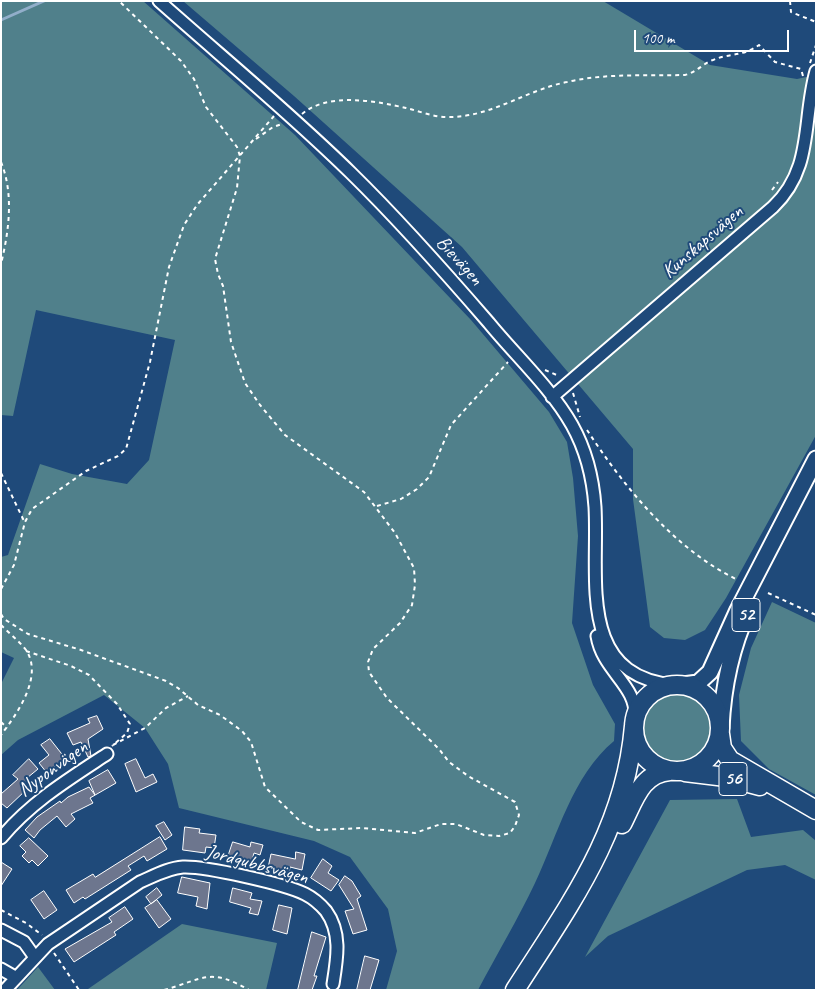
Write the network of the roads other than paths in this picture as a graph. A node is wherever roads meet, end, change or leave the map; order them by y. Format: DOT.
graph roads {
  1 [pos="159,1"];
  2 [pos="815,74"];
  3 [pos="552,397"];
  4 [pos="816,459"];
  5 [pos="816,479"];
  6 [pos="598,620"];
  7 [pos="679,685"];
  8 [pos="634,722"];
  9 [pos="721,731"];
  10 [pos="110,750"];
  11 [pos="674,771"];
  12 [pos="787,794"];
  13 [pos="816,810"];
  14 [pos="1,838"];
  15 [pos="587,876"];
  16 [pos="1,930"];
  17 [pos="34,956"];
  18 [pos="1,969"];
  19 [pos="15,977"];
  20 [pos="334,984"];
  21 [pos="4,990"];
  22 [pos="515,990"];
  1 -- 3 [label="street, Bievägen"];
  2 -- 3 [label="street, Kunskapsvägen"];
  3 -- 6 [label="street, Bievägen"];
  4 -- 7 [label="main road, 52"];
  5 -- 9 [label="main road, 52"];
  6 -- 7 [label="street, Bievägen"];
  6 -- 8 [label="street, Bievägen"];
  7 -- 8 [label="highway, 52"];
  7 -- 9 [label="highway"];
  8 -- 11 [label="highway"];
  8 -- 15 [label="highway, 52"];
  9 -- 11 [label="highway, 52"];
  9 -- 12 [label="highway, 56"];
  10 -- 14 [label="street, Nyponvägen"];
  11 -- 12 [label="highway, 56"];
  11 -- 15 [label="highway, 52"];
  12 -- 13 [label="highway, 56"];
  15 -- 22 [label="highway, 52"];
  16 -- 17 [label="street"];
  17 -- 19 [label="street, Jordgubbsvägen"];
  17 -- 20 [label="street, Jordgubbsvägen"];
  18 -- 19 [label="street"];
  19 -- 21 [label="street, Jordgubbsvägen"];
}
